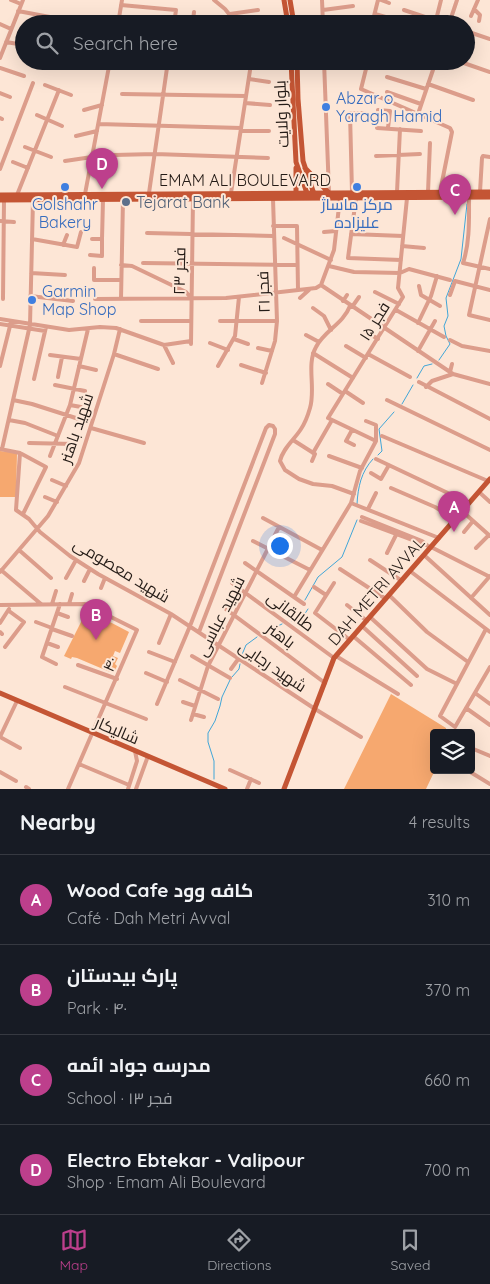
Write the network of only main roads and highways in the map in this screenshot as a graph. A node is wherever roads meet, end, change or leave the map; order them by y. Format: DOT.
graph roads {
  1 [pos="284,0"];
  2 [pos="290,0"];
  3 [pos="286,15"];
  4 [pos="292,15"];
  5 [pos="291,70"];
  6 [pos="297,70"];
  7 [pos="296,165"];
  8 [pos="303,170"];
  9 [pos="490,192"];
  10 [pos="296,193"];
  11 [pos="330,193"];
  12 [pos="0,195"];
  13 [pos="311,195"];
  14 [pos="245,196"];
  15 [pos="258,196"];
  16 [pos="490,197"];
  17 [pos="2,200"];
  18 [pos="489,480"];
  19 [pos="0,693"];
  20 [pos="225,789"];
  21 [pos="284,789"];
  1 -- 3 [label="main road"];
  2 -- 4 [label="main road"];
  5 -- 7 [label="main road, بلوار ولایت"];
  6 -- 8 [label="main road"];
  7 -- 8 [label="main road, بلوار ولایت"];
  7 -- 10 [label="main road"];
  8 -- 11 [label="main road"];
  8 -- 13 [label="main road, بلوار ولایت"];
  9 -- 11 [label="main road, EMAM ALI BOULEVARD"];
  10 -- 13 [label="main road, EMAM ALI BOULEVARD"];
  10 -- 15 [label="main road, EMAM ALI BOULEVARD"];
  11 -- 13 [label="main road, EMAM ALI BOULEVARD"];
  12 -- 14 [label="main road, EMAM ALI BOULEVARD"];
  13 -- 15 [label="main road"];
  13 -- 16 [label="main road"];
  14 -- 15 [label="main road, EMAM ALI BOULEVARD"];
  14 -- 17 [label="main road"];
  18 -- 21 [label="main road, DAH METRI AVVAL"];
  19 -- 20 [label="main road, شالیکار"];
}
